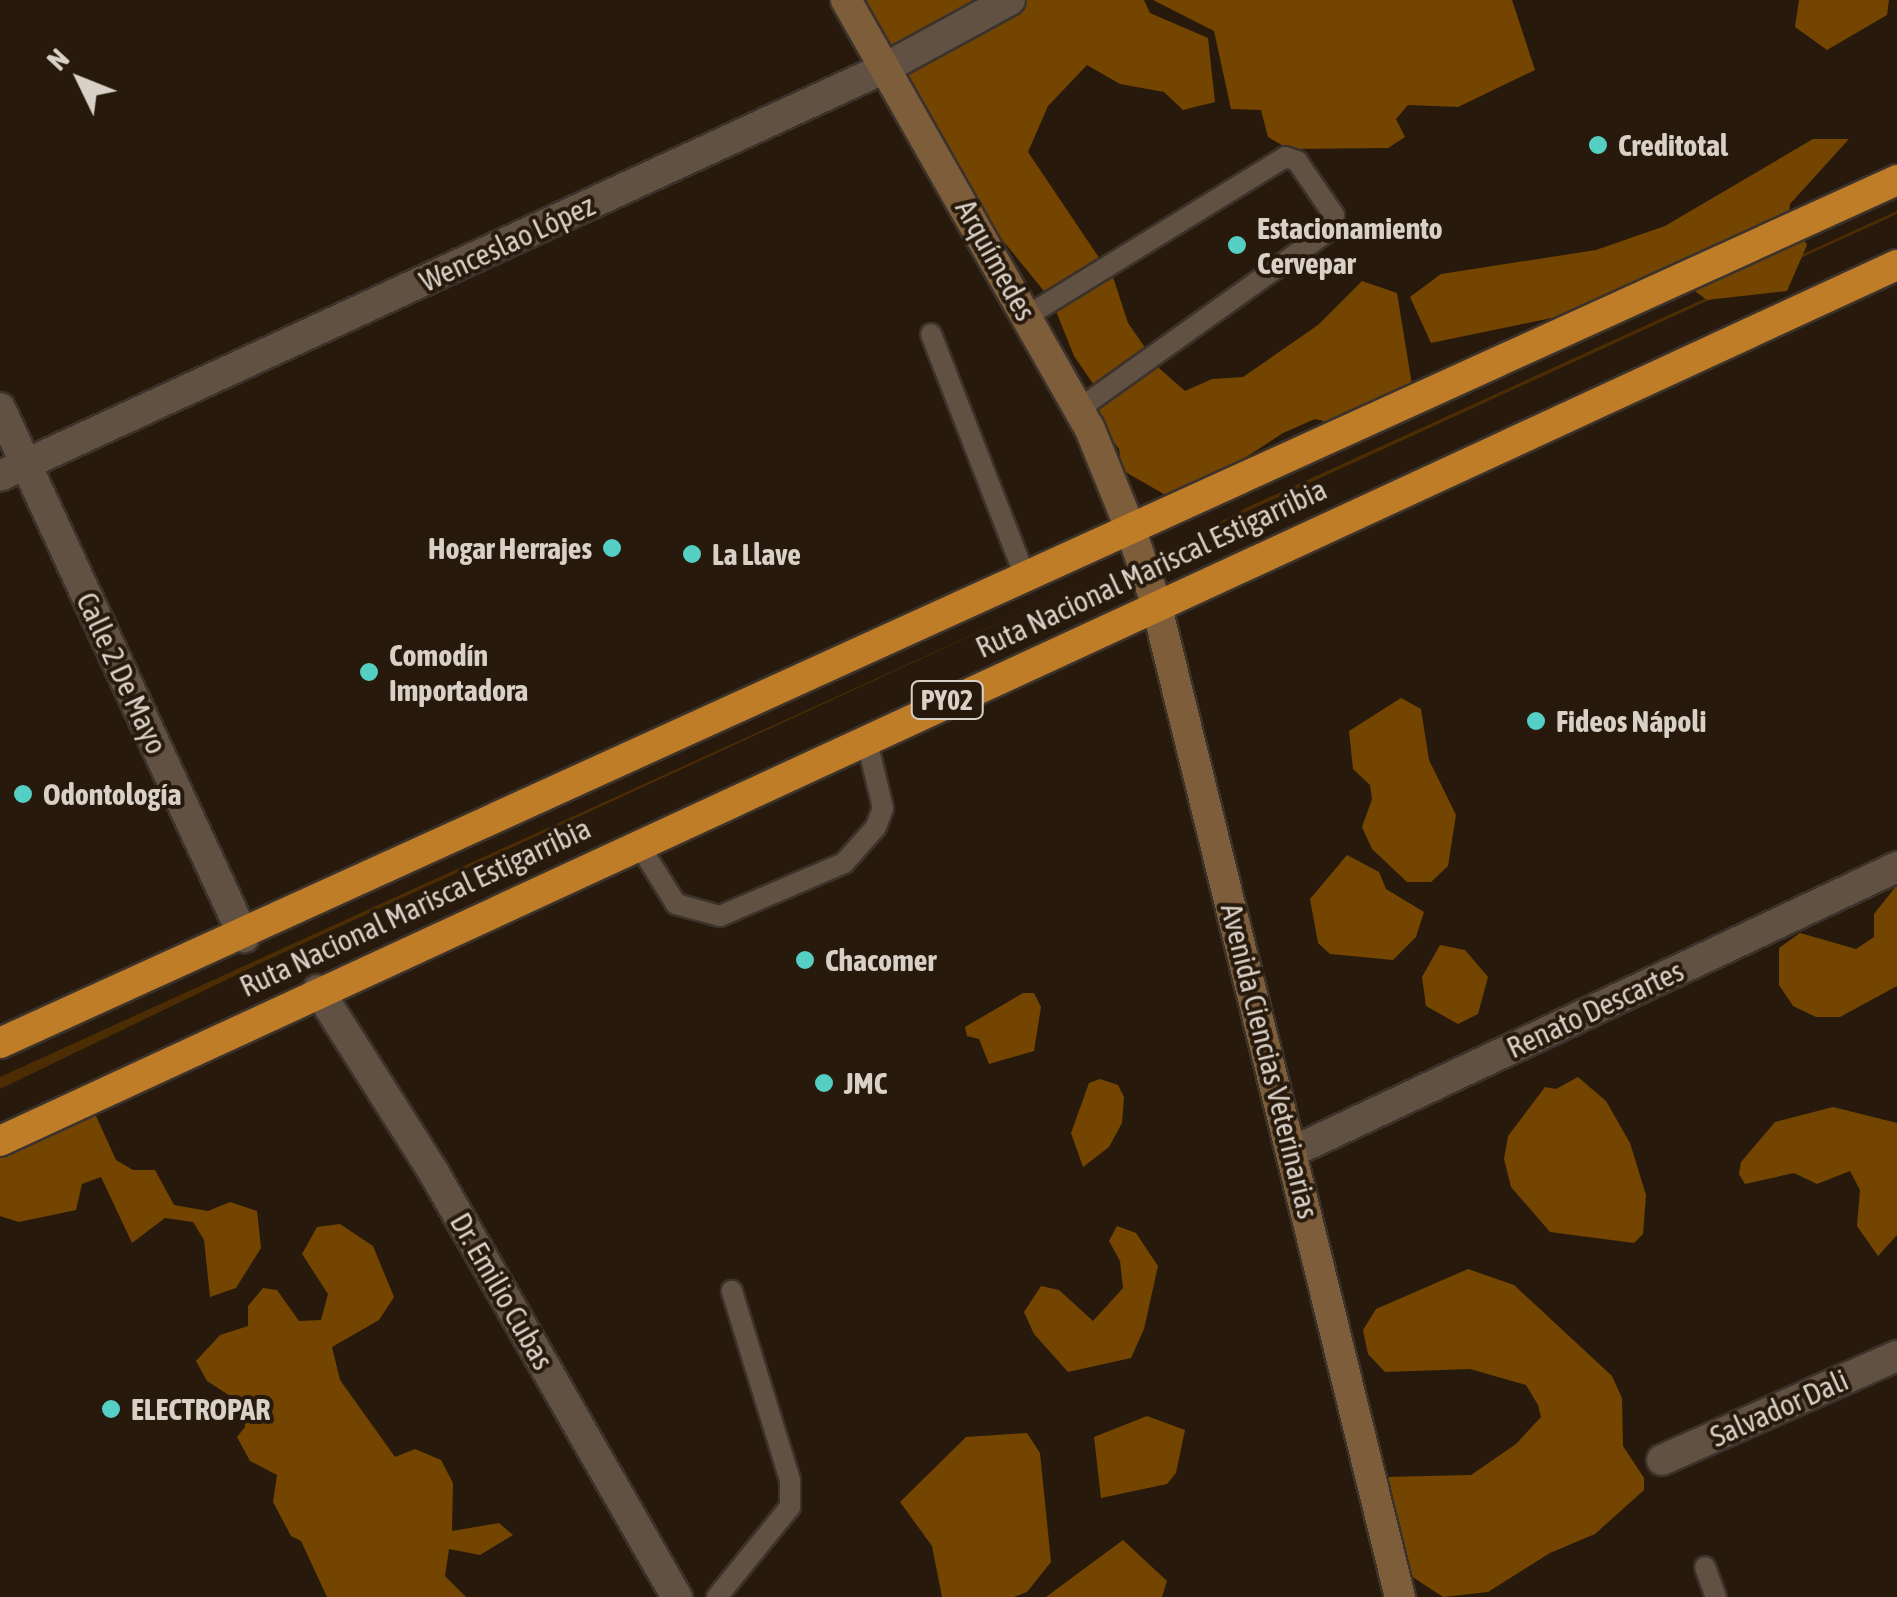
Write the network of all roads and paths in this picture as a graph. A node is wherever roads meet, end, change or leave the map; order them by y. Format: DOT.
graph roads {
  1 [pos="846,0"];
  2 [pos="1010,0"];
  3 [pos="887,67"];
  4 [pos="1897,180"];
  5 [pos="1897,265"];
  6 [pos="1027,316"];
  7 [pos="931,334"];
  8 [pos="0,408"];
  9 [pos="1079,409"];
  10 [pos="13,470"];
  11 [pos="1130,528"];
  12 [pos="1026,576"];
  13 [pos="1156,603"];
  14 [pos="866,737"];
  15 [pos="638,843"];
  16 [pos="1897,867"];
  17 [pos="244,937"];
  18 [pos="318,990"];
  19 [pos="0,1043"];
  20 [pos="0,1141"];
  21 [pos="1292,1152"];
  22 [pos="732,1291"];
  23 [pos="1897,1356"];
  24 [pos="1662,1460"];
  25 [pos="1705,1566"];
  26 [pos="677,1597"];
  27 [pos="717,1597"];
  28 [pos="1400,1597"];
  29 [pos="1716,1597"];
  1 -- 3 [label="main road, Arquímedes"];
  2 -- 3 [label="street, Wenceslao López"];
  3 -- 6 [label="main road, Arquímedes"];
  3 -- 10 [label="street, Wenceslao López"];
  4 -- 11 [label="highway, Ruta Nacional Mariscal Estigarribia / PY02"];
  5 -- 13 [label="highway, Ruta Nacional Mariscal Estigarribia / PY02"];
  6 -- 9 [label="main road, Arquímedes"];
  6 -- 9 [label="lane"];
  7 -- 12 [label="lane"];
  8 -- 10 [label="street, Calle 2 De Mayo"];
  9 -- 11 [label="main road, Arquímedes"];
  10 -- 17 [label="street, Calle 2 De Mayo"];
  11 -- 12 [label="highway, Ruta Nacional Mariscal Estigarribia / PY02"];
  11 -- 13 [label="main road, Avenida Ciencias Veterinarias"];
  12 -- 17 [label="highway, Ruta Nacional Mariscal Estigarribia / PY02"];
  13 -- 14 [label="highway, Ruta Nacional Mariscal Estigarribia / PY02"];
  13 -- 21 [label="main road, Avenida Ciencias Veterinarias"];
  14 -- 15 [label="highway, Ruta Nacional Mariscal Estigarribia / PY02"];
  14 -- 15 [label="lane"];
  15 -- 18 [label="highway, Ruta Nacional Mariscal Estigarribia / PY02"];
  16 -- 21 [label="street, Renato Descartes"];
  17 -- 19 [label="highway, Ruta Nacional Mariscal Estigarribia / PY02"];
  18 -- 20 [label="highway, Ruta Nacional Mariscal Estigarribia / PY02"];
  18 -- 26 [label="street, Dr. Emilio Cubas"];
  21 -- 28 [label="main road, Avenida Ciencias Veterinarias"];
  22 -- 27 [label="lane"];
  23 -- 24 [label="street, Salvador Dali"];
  25 -- 29 [label="lane"];
}
